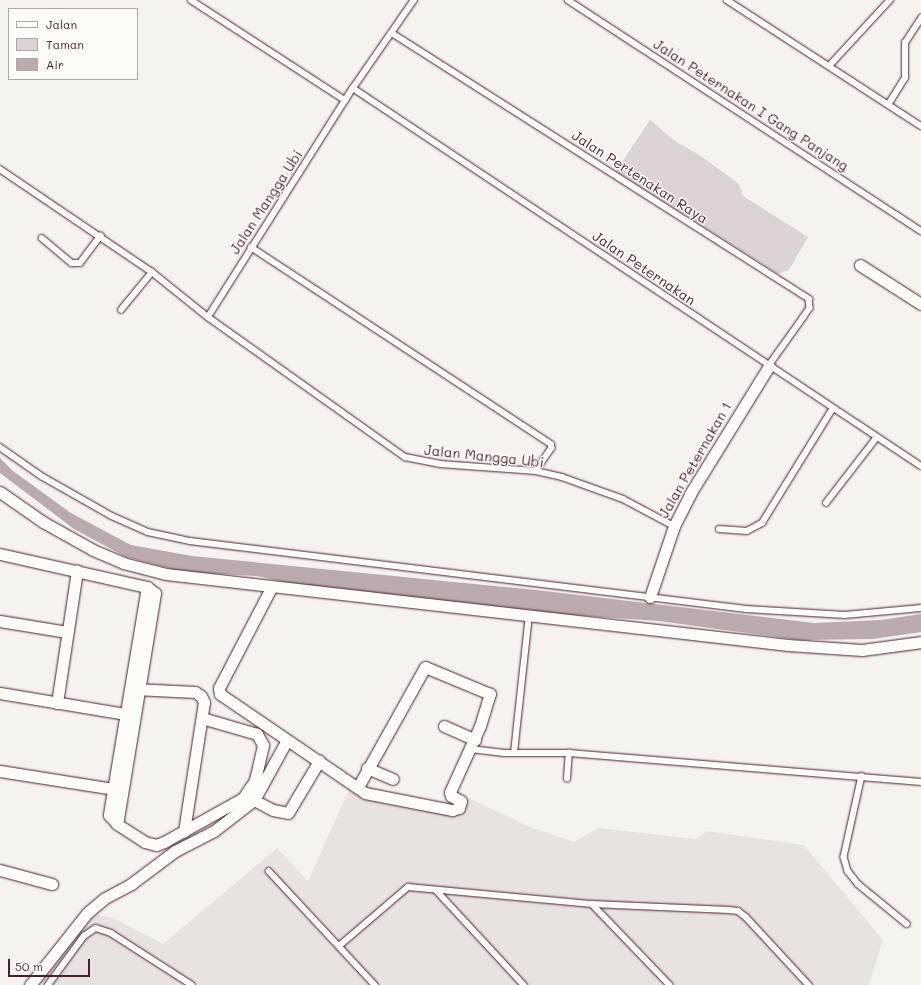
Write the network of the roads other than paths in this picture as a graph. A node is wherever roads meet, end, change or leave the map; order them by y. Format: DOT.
graph roads {
  1 [pos="191,0"];
  2 [pos="414,0"];
  3 [pos="568,0"];
  4 [pos="727,0"];
  5 [pos="890,0"];
  6 [pos="921,18"];
  7 [pos="392,33"];
  8 [pos="829,66"];
  9 [pos="353,88"];
  10 [pos="346,100"];
  11 [pos="888,105"];
  12 [pos="921,126"];
  13 [pos="0,169"];
  14 [pos="921,231"];
  15 [pos="100,236"];
  16 [pos="42,238"];
  17 [pos="252,247"];
  18 [pos="860,265"];
  19 [pos="152,272"];
  20 [pos="921,304"];
  21 [pos="121,310"];
  22 [pos="208,317"];
  23 [pos="769,366"];
  24 [pos="832,408"];
  25 [pos="877,437"];
  26 [pos="0,447"];
  27 [pos="921,466"];
  28 [pos="536,471"];
  29 [pos="0,492"];
  30 [pos="826,503"];
  31 [pos="674,526"];
  32 [pos="719,529"];
  33 [pos="0,554"];
  34 [pos="77,570"];
  35 [pos="271,588"];
  36 [pos="650,597"];
  37 [pos="921,608"];
  38 [pos="529,616"];
  39 [pos="0,621"];
  40 [pos="67,632"];
  41 [pos="921,642"];
  42 [pos="135,689"];
  43 [pos="0,693"];
  44 [pos="57,703"];
  45 [pos="130,715"];
  46 [pos="202,718"];
  47 [pos="444,726"];
  48 [pos="287,740"];
  49 [pos="473,744"];
  50 [pos="514,753"];
  51 [pos="568,753"];
  52 [pos="319,761"];
  53 [pos="367,768"];
  54 [pos="0,771"];
  55 [pos="862,776"];
  56 [pos="393,779"];
  57 [pos="567,779"];
  58 [pos="921,782"];
  59 [pos="358,787"];
  60 [pos="117,790"];
  61 [pos="254,800"];
  62 [pos="184,831"];
  63 [pos="0,870"];
  64 [pos="269,871"];
  65 [pos="52,884"];
  66 [pos="438,891"];
  67 [pos="592,904"];
  68 [pos="907,924"];
  69 [pos="339,946"];
  70 [pos="30,985"];
  71 [pos="48,985"];
  72 [pos="192,985"];
  73 [pos="375,985"];
  74 [pos="524,985"];
  75 [pos="670,985"];
  76 [pos="809,985"];
  1 -- 10 [label="lane"];
  2 -- 7 [label="lane, Jalan Mangga Ubi"];
  3 -- 14 [label="lane, Jalan Peternakan I Gang Panjang"];
  4 -- 8 [label="lane"];
  5 -- 8 [label="lane"];
  6 -- 11 [label="lane"];
  7 -- 9 [label="lane, Jalan Mangga Ubi"];
  7 -- 23 [label="lane, Jalan Pertenakan Raya"];
  8 -- 11 [label="lane"];
  9 -- 10 [label="lane, Jalan Mangga Ubi"];
  9 -- 23 [label="lane, Jalan Peternakan"];
  10 -- 17 [label="lane, Jalan Mangga Ubi"];
  11 -- 12 [label="lane"];
  13 -- 15 [label="lane, Jalan Mangga Ubi"];
  15 -- 16 [label="lane"];
  15 -- 19 [label="lane, Jalan Mangga Ubi"];
  17 -- 22 [label="lane, Jalan Mangga Ubi"];
  17 -- 28 [label="lane"];
  18 -- 20 [label="street"];
  19 -- 21 [label="lane"];
  19 -- 22 [label="lane, Jalan Mangga Ubi"];
  22 -- 28 [label="lane, Jalan Mangga Ubi"];
  23 -- 24 [label="lane, Jalan Peternakan"];
  23 -- 31 [label="street, Jalan Peternakan 1"];
  24 -- 25 [label="lane, Jalan Peternakan"];
  24 -- 32 [label="lane"];
  25 -- 27 [label="lane, Jalan Peternakan"];
  25 -- 30 [label="lane"];
  26 -- 36 [label="lane"];
  28 -- 31 [label="lane, Jalan Mangga Ubi"];
  29 -- 35 [label="street"];
  31 -- 36 [label="street, Jalan Peternakan 1"];
  33 -- 34 [label="street"];
  34 -- 40 [label="street"];
  34 -- 42 [label="street"];
  35 -- 38 [label="street"];
  35 -- 48 [label="street"];
  36 -- 37 [label="lane"];
  38 -- 41 [label="street"];
  38 -- 50 [label="lane"];
  39 -- 40 [label="street"];
  40 -- 44 [label="street"];
  42 -- 45 [label="street"];
  42 -- 46 [label="street"];
  43 -- 44 [label="street"];
  44 -- 45 [label="street"];
  45 -- 60 [label="street"];
  46 -- 62 [label="street"];
  46 -- 62 [label="street"];
  47 -- 49 [label="street"];
  48 -- 52 [label="street"];
  48 -- 61 [label="street"];
  49 -- 50 [label="lane"];
  49 -- 53 [label="street"];
  49 -- 59 [label="street"];
  50 -- 51 [label="lane"];
  51 -- 55 [label="lane"];
  51 -- 57 [label="lane"];
  52 -- 59 [label="street"];
  52 -- 61 [label="street"];
  53 -- 56 [label="street"];
  53 -- 59 [label="street"];
  54 -- 60 [label="street"];
  55 -- 58 [label="lane"];
  55 -- 68 [label="lane"];
  60 -- 62 [label="street"];
  61 -- 70 [label="street"];
  63 -- 65 [label="street"];
  64 -- 69 [label="lane"];
  66 -- 67 [label="lane"];
  66 -- 69 [label="lane"];
  66 -- 74 [label="lane"];
  67 -- 75 [label="lane"];
  67 -- 76 [label="lane"];
  69 -- 73 [label="lane"];
  71 -- 72 [label="lane"];
}
